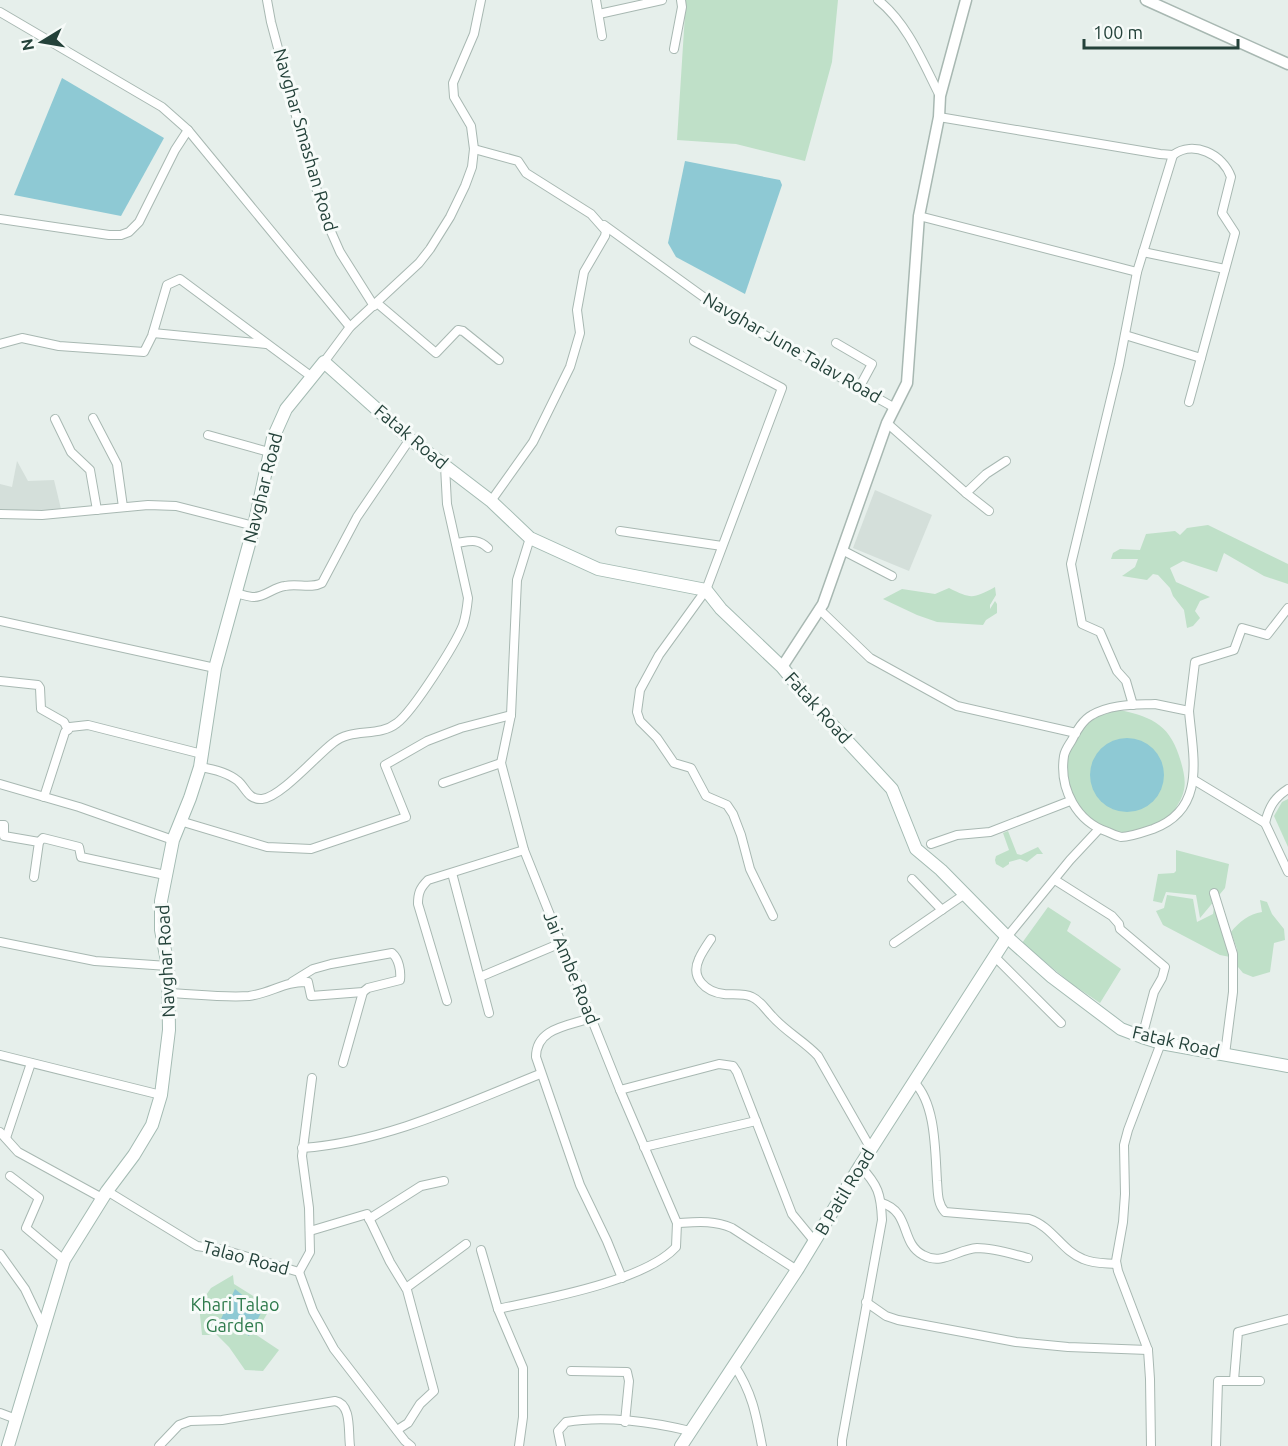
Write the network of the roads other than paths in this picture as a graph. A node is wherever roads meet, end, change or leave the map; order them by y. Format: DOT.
graph roads {
  1 [pos="267,0"];
  2 [pos="480,0"];
  3 [pos="596,0"];
  4 [pos="662,0"];
  5 [pos="681,0"];
  6 [pos="878,0"];
  7 [pos="966,0"];
  8 [pos="1146,0"];
  9 [pos="0,12"];
  10 [pos="599,14"];
  11 [pos="602,36"];
  12 [pos="674,49"];
  13 [pos="1288,64"];
  14 [pos="940,96"];
  15 [pos="939,117"];
  16 [pos="188,130"];
  17 [pos="474,149"];
  18 [pos="1173,155"];
  19 [pos="919,216"];
  20 [pos="0,219"];
  21 [pos="602,224"];
  22 [pos="1143,252"];
  23 [pos="1226,269"];
  24 [pos="1137,272"];
  25 [pos="376,304"];
  26 [pos="350,327"];
  27 [pos="153,333"];
  28 [pos="1125,335"];
  29 [pos="694,341"];
  30 [pos="836,343"];
  31 [pos="0,344"];
  32 [pos="268,344"];
  33 [pos="1202,358"];
  34 [pos="499,360"];
  35 [pos="324,362"];
  36 [pos="312,377"];
  37 [pos="859,388"];
  38 [pos="1189,402"];
  39 [pos="895,408"];
  40 [pos="93,418"];
  41 [pos="55,419"];
  42 [pos="887,423"];
  43 [pos="208,435"];
  44 [pos="410,439"];
  45 [pos="269,452"];
  46 [pos="1006,461"];
  47 [pos="445,466"];
  48 [pos="966,493"];
  49 [pos="491,501"];
  50 [pos="123,507"];
  51 [pos="97,510"];
  52 [pos="989,511"];
  53 [pos="0,514"];
  54 [pos="254,526"];
  55 [pos="620,531"];
  56 [pos="530,538"];
  57 [pos="456,543"];
  58 [pos="722,546"];
  59 [pos="488,548"];
  60 [pos="842,550"];
  61 [pos="892,576"];
  62 [pos="706,590"];
  63 [pos="235,593"];
  64 [pos="1288,608"];
  65 [pos="819,609"];
  66 [pos="0,621"];
  67 [pos="782,667"];
  68 [pos="215,668"];
  69 [pos="0,681"];
  70 [pos="1133,705"];
  71 [pos="1189,711"];
  72 [pos="511,715"];
  73 [pos="68,730"];
  74 [pos="1076,732"];
  75 [pos="202,754"];
  76 [pos="501,763"];
  77 [pos="200,767"];
  78 [pos="1194,780"];
  79 [pos="443,783"];
  80 [pos="0,784"];
  81 [pos="1288,789"];
  82 [pos="44,797"];
  83 [pos="1070,801"];
  84 [pos="180,822"];
  85 [pos="1265,823"];
  86 [pos="0,825"];
  87 [pos="1099,829"];
  88 [pos="172,840"];
  89 [pos="39,842"];
  90 [pos="931,844"];
  91 [pos="524,850"];
  92 [pos="1288,872"];
  93 [pos="452,873"];
  94 [pos="165,875"];
  95 [pos="34,877"];
  96 [pos="912,879"];
  97 [pos="1054,879"];
  98 [pos="1214,893"];
  99 [pos="965,894"];
  100 [pos="942,910"];
  101 [pos="773,916"];
  102 [pos="1007,937"];
  103 [pos="711,939"];
  104 [pos="0,942"];
  105 [pos="561,943"];
  106 [pos="894,944"];
  107 [pos="995,957"];
  108 [pos="168,966"];
  109 [pos="480,977"];
  110 [pos="292,982"];
  111 [pos="363,992"];
  112 [pos="168,993"];
  113 [pos="447,1001"];
  114 [pos="489,1013"];
  115 [pos="591,1018"];
  116 [pos="1061,1023"];
  117 [pos="1142,1037"];
  118 [pos="1161,1042"];
  119 [pos="1225,1054"];
  120 [pos="0,1055"];
  121 [pos="31,1063"];
  122 [pos="343,1063"];
  123 [pos="1288,1066"];
  124 [pos="540,1074"];
  125 [pos="312,1078"];
  126 [pos="914,1082"];
  127 [pos="620,1090"];
  128 [pos="161,1095"];
  129 [pos="756,1121"];
  130 [pos="3,1135"];
  131 [pos="644,1147"];
  132 [pos="302,1148"];
  133 [pos="871,1149"];
  134 [pos="860,1166"];
  135 [pos="10,1176"];
  136 [pos="444,1181"];
  137 [pos="105,1195"];
  138 [pos="882,1203"];
  139 [pos="369,1219"];
  140 [pos="677,1223"];
  141 [pos="310,1231"];
  142 [pos="815,1242"];
  143 [pos="466,1244"];
  144 [pos="481,1250"];
  145 [pos="0,1254"];
  146 [pos="1028,1258"];
  147 [pos="64,1260"];
  148 [pos="1116,1264"];
  149 [pos="797,1270"];
  150 [pos="299,1272"];
  151 [pos="622,1278"];
  152 [pos="406,1288"];
  153 [pos="866,1302"];
  154 [pos="498,1310"];
  155 [pos="1288,1319"];
  156 [pos="44,1329"];
  157 [pos="1148,1350"];
  158 [pos="734,1365"];
  159 [pos="571,1371"];
  160 [pos="1234,1380"];
  161 [pos="1260,1381"];
  162 [pos="0,1413"];
  163 [pos="16,1419"];
  164 [pos="625,1422"];
  165 [pos="397,1430"];
  166 [pos="690,1431"];
  167 [pos="8,1446"];
  168 [pos="159,1446"];
  169 [pos="350,1446"];
  170 [pos="411,1446"];
  171 [pos="519,1446"];
  172 [pos="561,1446"];
  173 [pos="681,1446"];
  174 [pos="762,1446"];
  175 [pos="842,1446"];
  176 [pos="1151,1446"];
  177 [pos="1216,1446"];
  1 -- 25 [label="street, Navghar Smashan Road"];
  2 -- 17 [label="street"];
  3 -- 10 [label="street"];
  4 -- 10 [label="street"];
  5 -- 12 [label="street"];
  6 -- 14 [label="street"];
  7 -- 14 [label="street"];
  8 -- 13 [label="street"];
  9 -- 16 [label="street"];
  10 -- 11 [label="street"];
  14 -- 15 [label="street"];
  15 -- 18 [label="street"];
  15 -- 19 [label="street"];
  16 -- 20 [label="street"];
  16 -- 26 [label="street"];
  17 -- 21 [label="street, Navghar June Talav Road"];
  17 -- 25 [label="street"];
  18 -- 22 [label="street"];
  18 -- 23 [label="street"];
  19 -- 24 [label="street"];
  19 -- 39 [label="street"];
  21 -- 37 [label="street, Navghar June Talav Road"];
  21 -- 49 [label="street"];
  22 -- 23 [label="street"];
  22 -- 24 [label="street"];
  23 -- 33 [label="street"];
  24 -- 28 [label="street"];
  25 -- 26 [label="street"];
  25 -- 34 [label="street, Navghar Smashan Road"];
  26 -- 35 [label="street"];
  27 -- 31 [label="street"];
  27 -- 32 [label="street"];
  27 -- 32 [label="street"];
  28 -- 33 [label="street"];
  28 -- 70 [label="street"];
  29 -- 58 [label="street"];
  30 -- 37 [label="street"];
  32 -- 36 [label="street"];
  33 -- 38 [label="street"];
  35 -- 36 [label="main road, Navghar Road"];
  35 -- 44 [label="main road, Fatak Road"];
  36 -- 45 [label="main road, Navghar Road"];
  37 -- 39 [label="street, Navghar June Talav Road"];
  39 -- 42 [label="street"];
  40 -- 50 [label="street"];
  41 -- 51 [label="street"];
  42 -- 48 [label="street"];
  42 -- 60 [label="street"];
  43 -- 45 [label="street"];
  44 -- 47 [label="main road, Fatak Road"];
  44 -- 63 [label="street"];
  45 -- 54 [label="main road, Navghar Road"];
  46 -- 48 [label="street"];
  47 -- 49 [label="main road, Fatak Road"];
  47 -- 57 [label="street"];
  48 -- 52 [label="street"];
  49 -- 56 [label="main road, Fatak Road"];
  50 -- 51 [label="street"];
  50 -- 54 [label="street"];
  51 -- 53 [label="street"];
  54 -- 63 [label="main road, Navghar Road"];
  55 -- 58 [label="street"];
  56 -- 62 [label="main road, Fatak Road"];
  56 -- 72 [label="street, Jai Ambe Road"];
  57 -- 59 [label="street"];
  57 -- 77 [label="street"];
  58 -- 62 [label="street"];
  60 -- 61 [label="street"];
  60 -- 65 [label="street"];
  62 -- 67 [label="main road, Fatak Road"];
  62 -- 101 [label="street"];
  63 -- 68 [label="main road, Navghar Road"];
  64 -- 71 [label="street"];
  65 -- 67 [label="street"];
  65 -- 74 [label="street"];
  66 -- 68 [label="street"];
  67 -- 99 [label="main road, Fatak Road"];
  68 -- 75 [label="main road, Navghar Road"];
  69 -- 73 [label="street"];
  70 -- 71 [label="street"];
  70 -- 74 [label="street"];
  71 -- 78 [label="street"];
  72 -- 76 [label="street, Jai Ambe Road"];
  72 -- 84 [label="street"];
  73 -- 75 [label="street"];
  73 -- 82 [label="street"];
  74 -- 83 [label="street"];
  75 -- 77 [label="main road, Navghar Road"];
  76 -- 79 [label="street"];
  76 -- 91 [label="street, Jai Ambe Road"];
  77 -- 84 [label="main road, Navghar Road"];
  78 -- 85 [label="street"];
  78 -- 87 [label="street"];
  80 -- 82 [label="street"];
  81 -- 85 [label="street"];
  82 -- 88 [label="street"];
  83 -- 87 [label="street"];
  83 -- 90 [label="street"];
  84 -- 88 [label="main road, Navghar Road"];
  85 -- 92 [label="street"];
  86 -- 89 [label="street"];
  87 -- 97 [label="street"];
  88 -- 94 [label="main road, Navghar Road"];
  89 -- 94 [label="street"];
  89 -- 95 [label="street"];
  91 -- 93 [label="street"];
  91 -- 105 [label="street, Jai Ambe Road"];
  93 -- 109 [label="street"];
  93 -- 113 [label="street"];
  94 -- 108 [label="main road, Navghar Road"];
  96 -- 100 [label="street"];
  97 -- 102 [label="street"];
  97 -- 117 [label="street"];
  98 -- 119 [label="street"];
  99 -- 100 [label="street"];
  99 -- 102 [label="main road, Fatak Road"];
  100 -- 106 [label="street"];
  102 -- 107 [label="main road, B Patil Road"];
  102 -- 117 [label="main road, Fatak Road"];
  103 -- 133 [label="street"];
  104 -- 108 [label="street"];
  105 -- 109 [label="street"];
  105 -- 115 [label="street, Jai Ambe Road"];
  107 -- 116 [label="street"];
  107 -- 126 [label="main road, B Patil Road"];
  108 -- 112 [label="main road, Navghar Road"];
  109 -- 114 [label="street"];
  110 -- 111 [label="street"];
  110 -- 111 [label="street"];
  110 -- 112 [label="street"];
  111 -- 122 [label="street"];
  112 -- 128 [label="main road, Navghar Road"];
  115 -- 124 [label="street"];
  115 -- 127 [label="street, Jai Ambe Road"];
  117 -- 118 [label="main road, Fatak Road"];
  118 -- 119 [label="main road, Fatak Road"];
  118 -- 148 [label="street"];
  119 -- 123 [label="main road, Fatak Road"];
  120 -- 121 [label="street"];
  121 -- 128 [label="street"];
  121 -- 130 [label="street"];
  124 -- 132 [label="street"];
  124 -- 151 [label="street"];
  125 -- 132 [label="street"];
  126 -- 133 [label="main road, B Patil Road"];
  126 -- 148 [label="street"];
  127 -- 129 [label="street"];
  127 -- 131 [label="street, Jai Ambe Road"];
  128 -- 137 [label="main road, Navghar Road"];
  129 -- 131 [label="street"];
  129 -- 142 [label="street"];
  130 -- 137 [label="street, Talao Road"];
  131 -- 140 [label="street, Jai Ambe Road"];
  132 -- 141 [label="street"];
  133 -- 134 [label="main road, B Patil Road"];
  134 -- 138 [label="street"];
  134 -- 142 [label="main road, B Patil Road"];
  135 -- 147 [label="street"];
  136 -- 139 [label="street"];
  137 -- 147 [label="main road, Navghar Road"];
  137 -- 150 [label="street, Talao Road"];
  138 -- 146 [label="street"];
  138 -- 153 [label="street"];
  139 -- 141 [label="street"];
  139 -- 152 [label="street"];
  140 -- 149 [label="street"];
  140 -- 151 [label="street"];
  141 -- 150 [label="street"];
  142 -- 149 [label="main road, B Patil Road"];
  143 -- 152 [label="street"];
  144 -- 154 [label="street"];
  145 -- 156 [label="street"];
  147 -- 156 [label="main road, Navghar Road"];
  148 -- 157 [label="street"];
  149 -- 158 [label="main road, B Patil Road"];
  150 -- 165 [label="street, Talao Road"];
  151 -- 154 [label="street"];
  152 -- 165 [label="street"];
  153 -- 157 [label="street"];
  153 -- 175 [label="street"];
  154 -- 171 [label="street"];
  155 -- 160 [label="street"];
  156 -- 163 [label="main road, Navghar Road"];
  157 -- 176 [label="street"];
  158 -- 166 [label="main road, B Patil Road"];
  158 -- 174 [label="street"];
  159 -- 164 [label="street"];
  160 -- 161 [label="street"];
  160 -- 177 [label="street"];
  162 -- 163 [label="street"];
  163 -- 167 [label="main road, Navghar Road"];
  164 -- 166 [label="street"];
  164 -- 172 [label="street"];
  165 -- 170 [label="street, Talao Road"];
  166 -- 173 [label="main road, B Patil Road"];
  168 -- 169 [label="street"];
}
